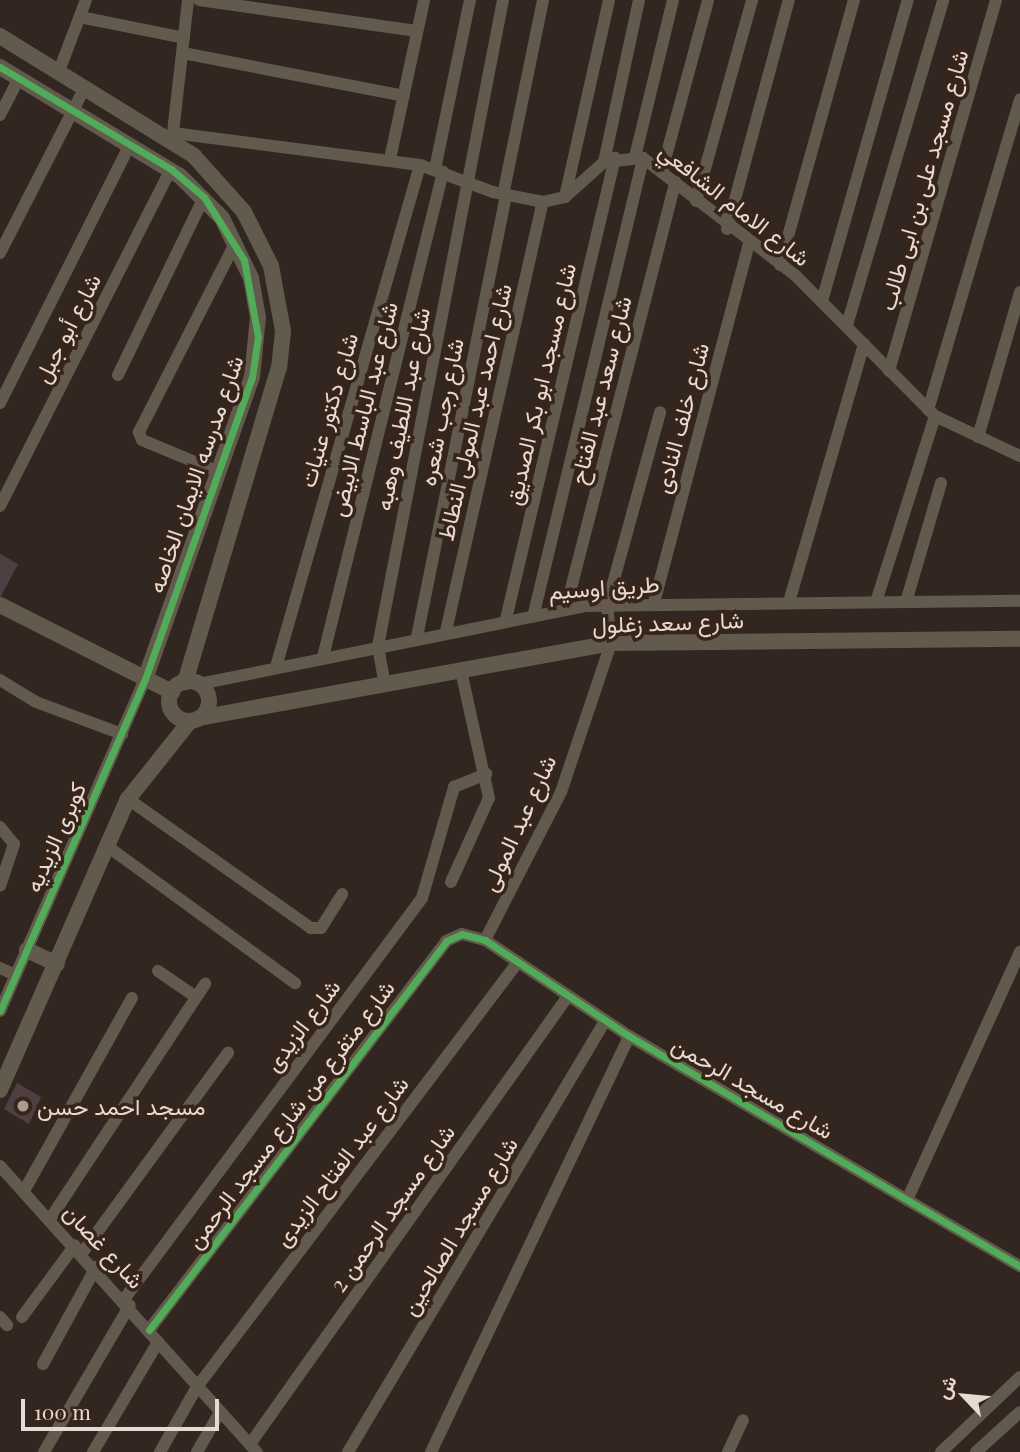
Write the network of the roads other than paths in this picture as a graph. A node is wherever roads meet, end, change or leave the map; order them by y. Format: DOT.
graph roads {
  1 [pos="86,0"];
  2 [pos="188,0"];
  3 [pos="424,0"];
  4 [pos="470,0"];
  5 [pos="503,0"];
  6 [pos="543,0"];
  7 [pos="609,0"];
  8 [pos="639,0"];
  9 [pos="673,0"];
  10 [pos="708,0"];
  11 [pos="752,0"];
  12 [pos="789,0"];
  13 [pos="854,0"];
  14 [pos="908,0"];
  15 [pos="943,0"];
  16 [pos="996,0"];
  17 [pos="271,6"];
  18 [pos="80,18"];
  19 [pos="417,31"];
  20 [pos="0,36"];
  21 [pos="184,38"];
  22 [pos="183,53"];
  23 [pos="0,67"];
  24 [pos="59,71"];
  25 [pos="19,78"];
  26 [pos="85,87"];
  27 [pos="404,96"];
  28 [pos="1020,99"];
  29 [pos="72,111"];
  30 [pos="0,115"];
  31 [pos="173,137"];
  32 [pos="130,145"];
  33 [pos="194,156"];
  34 [pos="639,158"];
  35 [pos="390,159"];
  36 [pos="610,160"];
  37 [pos="420,165"];
  38 [pos="439,170"];
  39 [pos="662,171"];
  40 [pos="175,172"];
  41 [pos="467,181"];
  42 [pos="676,183"];
  43 [pos="505,195"];
  44 [pos="204,197"];
  45 [pos="565,197"];
  46 [pos="696,201"];
  47 [pos="543,202"];
  48 [pos="727,229"];
  49 [pos="236,242"];
  50 [pos="749,244"];
  51 [pos="0,253"];
  52 [pos="780,265"];
  53 [pos="1020,292"];
  54 [pos="822,301"];
  55 [pos="847,325"];
  56 [pos="864,344"];
  57 [pos="890,371"];
  58 [pos="118,375"];
  59 [pos="0,403"];
  60 [pos="660,412"];
  61 [pos="932,413"];
  62 [pos="978,437"];
  63 [pos="1020,456"];
  64 [pos="219,472"];
  65 [pos="942,483"];
  66 [pos="212,491"];
  67 [pos="240,500"];
  68 [pos="0,506"];
  69 [pos="1020,601"];
  70 [pos="789,602"];
  71 [pos="876,602"];
  72 [pos="906,602"];
  73 [pos="654,603"];
  74 [pos="0,605"];
  75 [pos="607,605"];
  76 [pos="566,608"];
  77 [pos="534,613"];
  78 [pos="506,619"];
  79 [pos="446,631"];
  80 [pos="417,638"];
  81 [pos="1020,639"];
  82 [pos="611,643"];
  83 [pos="378,646"];
  84 [pos="323,657"];
  85 [pos="276,667"];
  86 [pos="461,671"];
  87 [pos="145,679"];
  88 [pos="0,680"];
  89 [pos="186,686"];
  90 [pos="386,686"];
  91 [pos="194,720"];
  92 [pos="122,734"];
  93 [pos="485,774"];
  94 [pos="128,799"];
  95 [pos="0,827"];
  96 [pos="107,846"];
  97 [pos="452,881"];
  98 [pos="0,886"];
  99 [pos="342,894"];
  100 [pos="470,935"];
  101 [pos="485,940"];
  102 [pos="27,950"];
  103 [pos="1020,952"];
  104 [pos="518,962"];
  105 [pos="57,964"];
  106 [pos="0,968"];
  107 [pos="158,971"];
  108 [pos="16,975"];
  109 [pos="295,982"];
  110 [pos="205,984"];
  111 [pos="569,996"];
  112 [pos="196,997"];
  113 [pos="132,998"];
  114 [pos="0,1011"];
  115 [pos="605,1021"];
  116 [pos="629,1036"];
  117 [pos="228,1053"];
  118 [pos="0,1090"];
  119 [pos="0,1166"];
  120 [pos="24,1191"];
  121 [pos="907,1199"];
  122 [pos="50,1219"];
  123 [pos="78,1249"];
  124 [pos="1020,1266"];
  125 [pos="96,1267"];
  126 [pos="127,1301"];
  127 [pos="22,1317"];
  128 [pos="149,1330"];
  129 [pos="158,1342"];
  130 [pos="43,1364"];
  131 [pos="1020,1377"];
  132 [pos="197,1387"];
  133 [pos="220,1412"];
  134 [pos="1020,1412"];
  135 [pos="743,1420"];
  136 [pos="254,1450"];
  137 [pos="44,1452"];
  138 [pos="93,1452"];
  139 [pos="160,1452"];
  140 [pos="197,1452"];
  141 [pos="348,1452"];
  142 [pos="431,1452"];
  143 [pos="728,1452"];
  144 [pos="942,1452"];
  145 [pos="976,1452"];
  1 -- 18 [label="street"];
  2 -- 17 [label="street"];
  2 -- 21 [label="street"];
  3 -- 19 [label="street"];
  4 -- 38 [label="street, شارع عبد الباسط الابيض"];
  5 -- 41 [label="street, شارع عبد اللطيف وهبه"];
  6 -- 43 [label="street, شارع رجب شعره"];
  7 -- 45 [label="street"];
  8 -- 36 [label="street, شارع مسجد ابو بكر الصديق"];
  9 -- 34 [label="street"];
  10 -- 39 [label="street"];
  11 -- 46 [label="street"];
  12 -- 48 [label="street"];
  13 -- 52 [label="street"];
  14 -- 54 [label="street"];
  15 -- 55 [label="street"];
  16 -- 57 [label="street, شارع مسجد على بن ابى طالب"];
  17 -- 19 [label="street"];
  18 -- 21 [label="street"];
  18 -- 24 [label="street"];
  19 -- 27 [label="street"];
  20 -- 24 [label="street, شارع مدرسه الايمان الخاصه"];
  21 -- 22 [label="street"];
  22 -- 27 [label="street"];
  22 -- 31 [label="street"];
  23 -- 25 [label="street, شارع مدرسه الايمان الخاصه"];
  24 -- 26 [label="street, شارع مدرسه الايمان الخاصه"];
  25 -- 29 [label="street, شارع مدرسه الايمان الخاصه"];
  25 -- 30 [label="street"];
  26 -- 29 [label="street"];
  26 -- 31 [label="street, شارع مدرسه الايمان الخاصه"];
  27 -- 35 [label="street"];
  28 -- 61 [label="street"];
  29 -- 32 [label="street, شارع مدرسه الايمان الخاصه"];
  29 -- 51 [label="street"];
  31 -- 33 [label="street, شارع مدرسه الايمان الخاصه"];
  31 -- 35 [label="street"];
  32 -- 40 [label="street, شارع مدرسه الايمان الخاصه"];
  32 -- 59 [label="street"];
  33 -- 40 [label="street"];
  33 -- 67 [label="street, شارع مدرسه الايمان الخاصه"];
  34 -- 36 [label="street, شارع الامام الشافعي"];
  34 -- 39 [label="street, شارع الامام الشافعي"];
  34 -- 77 [label="street"];
  35 -- 37 [label="street"];
  36 -- 45 [label="street"];
  36 -- 78 [label="street, شارع مسجد ابو بكر الصديق"];
  37 -- 38 [label="street"];
  37 -- 85 [label="street, شارع دكتور عنيات"];
  38 -- 41 [label="street"];
  38 -- 84 [label="street, شارع عبد الباسط الابيض"];
  39 -- 42 [label="street, شارع الامام الشافعي"];
  40 -- 44 [label="street, شارع مدرسه الايمان الخاصه"];
  40 -- 68 [label="street, شارع أبو جبل"];
  41 -- 43 [label="street"];
  41 -- 83 [label="street, شارع عبد اللطيف وهبه"];
  42 -- 46 [label="street, شارع الامام الشافعي"];
  42 -- 76 [label="street, شارع سعد عبد الفتاح"];
  43 -- 47 [label="street"];
  43 -- 80 [label="street, شارع رجب شعره"];
  44 -- 49 [label="street, شارع مدرسه الايمان الخاصه"];
  44 -- 58 [label="street"];
  45 -- 47 [label="street"];
  46 -- 48 [label="street, شارع الامام الشافعي"];
  47 -- 79 [label="street, شارع احمد عبد المولى النطاط"];
  48 -- 50 [label="street, شارع الامام الشافعي"];
  49 -- 64 [label="street, شارع مدرسه الايمان الخاصه"];
  49 -- 64 [label="street"];
  50 -- 52 [label="street, شارع الامام الشافعي"];
  50 -- 73 [label="street, شارع خلف النادى"];
  52 -- 54 [label="street, شارع الامام الشافعي"];
  53 -- 62 [label="street"];
  54 -- 55 [label="street, شارع الامام الشافعي"];
  55 -- 56 [label="street, شارع الامام الشافعي"];
  56 -- 57 [label="street, شارع الامام الشافعي"];
  56 -- 70 [label="street"];
  57 -- 61 [label="street, شارع الامام الشافعي"];
  60 -- 75 [label="street"];
  61 -- 62 [label="street, شارع الامام الشافعي"];
  61 -- 71 [label="street"];
  62 -- 63 [label="street, شارع الامام الشافعي"];
  64 -- 66 [label="street, شارع مدرسه الايمان الخاصه"];
  65 -- 72 [label="street"];
  66 -- 67 [label="street"];
  66 -- 87 [label="street, شارع مدرسه الايمان الخاصه"];
  67 -- 89 [label="street, شارع مدرسه الايمان الخاصه"];
  69 -- 72 [label="street, طريق اوسيم"];
  70 -- 71 [label="street, طريق اوسيم"];
  70 -- 73 [label="street, طريق اوسيم"];
  71 -- 72 [label="street, طريق اوسيم"];
  73 -- 75 [label="street, طريق اوسيم"];
  74 -- 87 [label="street"];
  75 -- 76 [label="street, طريق اوسيم"];
  75 -- 82 [label="street"];
  76 -- 77 [label="street, طريق اوسيم"];
  77 -- 78 [label="street, طريق اوسيم"];
  78 -- 79 [label="street, طريق اوسيم"];
  79 -- 80 [label="street, طريق اوسيم"];
  80 -- 83 [label="street, طريق اوسيم"];
  81 -- 82 [label="street, شارع سعد زغلول"];
  82 -- 86 [label="street, شارع سعد زغلول"];
  82 -- 101 [label="street, شارع عبد المولى"];
  83 -- 84 [label="street, طريق اوسيم"];
  83 -- 90 [label="street"];
  84 -- 85 [label="street, طريق اوسيم"];
  85 -- 89 [label="street, طريق اوسيم"];
  86 -- 90 [label="street, شارع سعد زغلول"];
  86 -- 93 [label="street"];
  87 -- 89 [label="street"];
  87 -- 92 [label="street, كوبرى الزيديه"];
  88 -- 92 [label="street"];
  89 -- 91 [label="street"];
  89 -- 91 [label="street"];
  90 -- 91 [label="street, شارع سعد زغلول"];
  91 -- 94 [label="street"];
  92 -- 102 [label="street, كوبرى الزيديه"];
  93 -- 97 [label="street"];
  93 -- 126 [label="street, شارع الزيدى"];
  94 -- 96 [label="street"];
  94 -- 99 [label="street"];
  95 -- 98 [label="street"];
  96 -- 105 [label="street"];
  96 -- 109 [label="street"];
  100 -- 101 [label="street, شارع مسجد الرحمن"];
  100 -- 128 [label="street, شارع متفرع من شارع مسجد الرحمن"];
  101 -- 104 [label="street, شارع مسجد الرحمن"];
  102 -- 105 [label="street"];
  102 -- 108 [label="street, كوبرى الزيديه"];
  103 -- 121 [label="street"];
  104 -- 111 [label="street, شارع مسجد الرحمن"];
  104 -- 132 [label="street, شارع عبد الفتاح الزيدى"];
  105 -- 118 [label="street"];
  106 -- 108 [label="street"];
  107 -- 112 [label="street"];
  108 -- 114 [label="street, كوبرى الزيديه"];
  110 -- 112 [label="street"];
  111 -- 115 [label="street, شارع مسجد الرحمن"];
  111 -- 136 [label="street, شارع مسجد الرحمن 2"];
  112 -- 122 [label="street"];
  113 -- 120 [label="street"];
  115 -- 116 [label="street, شارع مسجد الرحمن"];
  115 -- 141 [label="street, شارع مسجد الصالحين"];
  116 -- 121 [label="street, شارع مسجد الرحمن"];
  116 -- 142 [label="street"];
  117 -- 123 [label="street"];
  119 -- 120 [label="street, شارع غصان"];
  120 -- 122 [label="street, شارع غصان"];
  121 -- 124 [label="street, شارع مسجد الرحمن"];
  122 -- 123 [label="street, شارع غصان"];
  123 -- 125 [label="street, شارع غصان"];
  123 -- 127 [label="street"];
  125 -- 126 [label="street, شارع غصان"];
  125 -- 130 [label="street"];
  126 -- 128 [label="street, شارع غصان"];
  126 -- 137 [label="street, شارع الزيدى"];
  128 -- 129 [label="street, شارع غصان"];
  129 -- 132 [label="street, شارع غصان"];
  129 -- 138 [label="street"];
  131 -- 144 [label="street"];
  132 -- 133 [label="street, شارع غصان"];
  132 -- 139 [label="street, شارع عبد الفتاح الزيدى"];
  133 -- 136 [label="street, شارع غصان"];
  133 -- 140 [label="street"];
  134 -- 145 [label="street"];
  135 -- 143 [label="street"];
}
